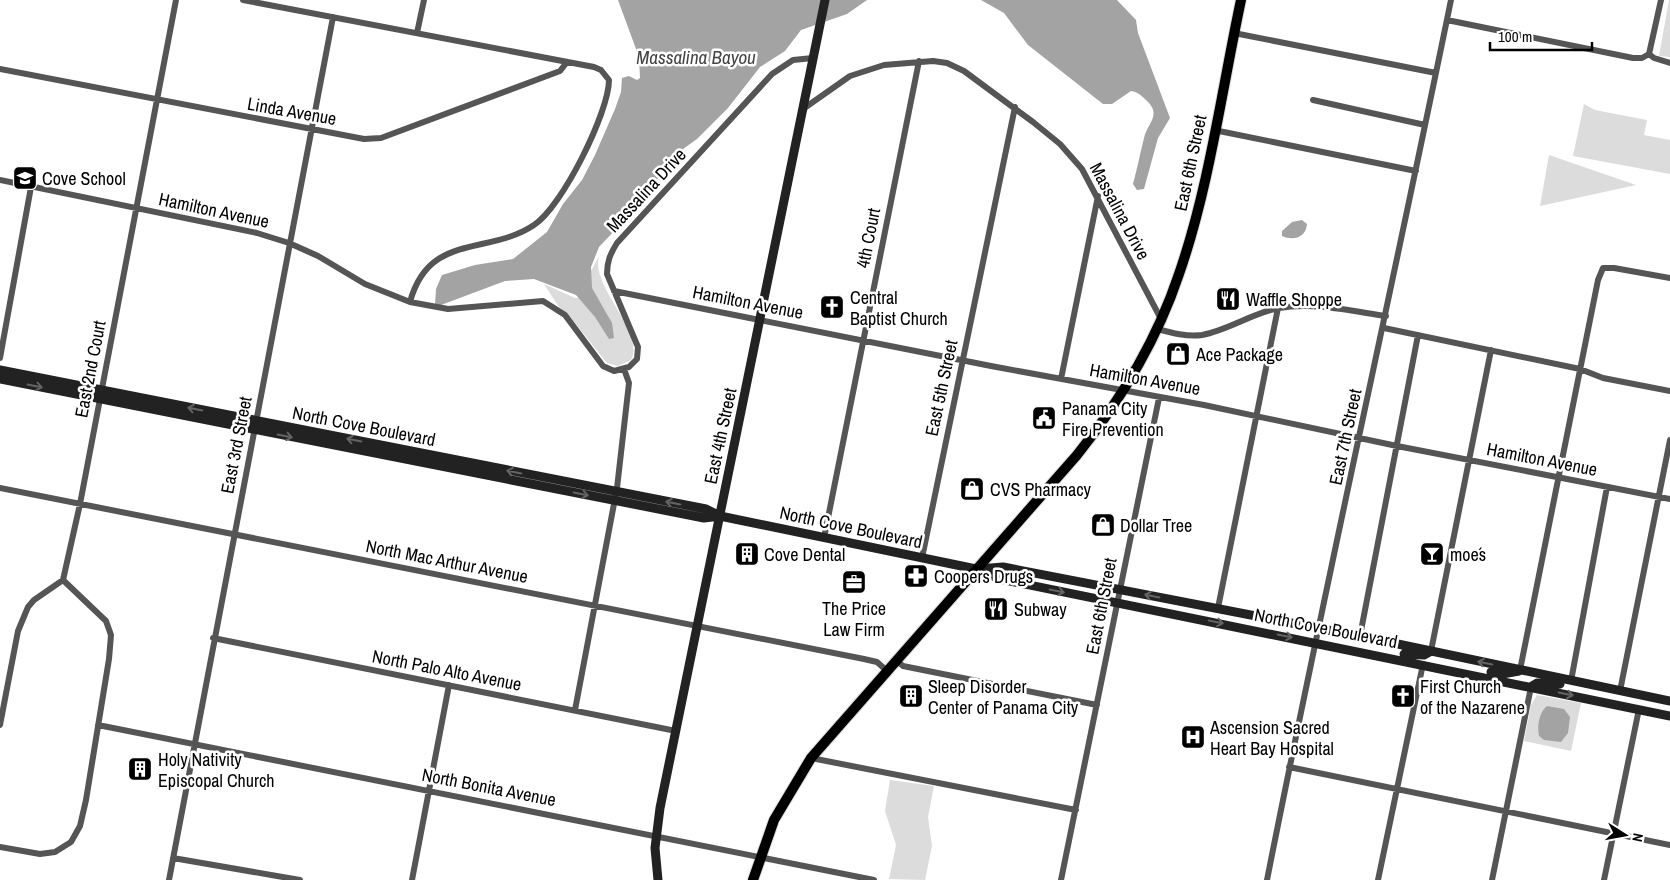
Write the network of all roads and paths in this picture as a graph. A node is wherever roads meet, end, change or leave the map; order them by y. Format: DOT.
graph roads {
  1 [pos="176,0"];
  2 [pos="243,0"];
  3 [pos="424,0"];
  4 [pos="825,0"];
  5 [pos="1241,0"];
  6 [pos="1451,0"];
  7 [pos="1661,0"];
  8 [pos="333,17"];
  9 [pos="1447,20"];
  10 [pos="417,33"];
  11 [pos="1234,33"];
  12 [pos="1648,54"];
  13 [pos="814,58"];
  14 [pos="919,61"];
  15 [pos="567,62"];
  16 [pos="1670,63"];
  17 [pos="0,69"];
  18 [pos="1436,73"];
  19 [pos="1313,100"];
  20 [pos="156,101"];
  21 [pos="1014,107"];
  22 [pos="803,109"];
  23 [pos="1426,124"];
  24 [pos="311,129"];
  25 [pos="1214,130"];
  26 [pos="1416,171"];
  27 [pos="0,180"];
  28 [pos="31,186"];
  29 [pos="1098,196"];
  30 [pos="136,208"];
  31 [pos="289,243"];
  32 [pos="1670,278"];
  33 [pos="614,291"];
  34 [pos="410,302"];
  35 [pos="1278,308"];
  36 [pos="1386,316"];
  37 [pos="760,320"];
  38 [pos="1159,324"];
  39 [pos="1384,328"];
  40 [pos="1418,335"];
  41 [pos="862,340"];
  42 [pos="1491,350"];
  43 [pos="0,358"];
  44 [pos="963,360"];
  45 [pos="624,369"];
  46 [pos="1580,369"];
  47 [pos="0,370"];
  48 [pos="0,379"];
  49 [pos="1061,379"];
  50 [pos="1123,391"];
  51 [pos="1670,391"];
  52 [pos="100,395"];
  53 [pos="1159,398"];
  54 [pos="1258,417"];
  55 [pos="255,425"];
  56 [pos="1360,438"];
  57 [pos="1670,440"];
  58 [pos="1397,446"];
  59 [pos="1470,459"];
  60 [pos="1557,477"];
  61 [pos="1607,487"];
  62 [pos="0,488"];
  63 [pos="616,496"];
  64 [pos="1659,497"];
  65 [pos="1670,499"];
  66 [pos="80,504"];
  67 [pos="720,516"];
  68 [pos="234,534"];
  69 [pos="824,538"];
  70 [pos="922,558"];
  71 [pos="976,569"];
  72 [pos="62,580"];
  73 [pos="1121,590"];
  74 [pos="1118,603"];
  75 [pos="595,605"];
  76 [pos="1218,608"];
  77 [pos="698,626"];
  78 [pos="1317,628"];
  79 [pos="1360,636"];
  80 [pos="213,638"];
  81 [pos="1315,642"];
  82 [pos="1431,651"];
  83 [pos="1384,656"];
  84 [pos="896,660"];
  85 [pos="1423,664"];
  86 [pos="886,670"];
  87 [pos="1520,670"];
  88 [pos="1456,671"];
  89 [pos="1571,681"];
  90 [pos="449,685"];
  91 [pos="1598,686"];
  92 [pos="1531,687"];
  93 [pos="1620,691"];
  94 [pos="1670,702"];
  95 [pos="1097,705"];
  96 [pos="1639,709"];
  97 [pos="575,710"];
  98 [pos="1667,714"];
  99 [pos="0,724"];
  100 [pos="98,725"];
  101 [pos="676,731"];
  102 [pos="194,744"];
  103 [pos="810,758"];
  104 [pos="1289,767"];
  105 [pos="1397,789"];
  106 [pos="429,790"];
  107 [pos="1076,810"];
  108 [pos="1506,810"];
  109 [pos="1614,834"];
  110 [pos="656,836"];
  111 [pos="1670,845"];
  112 [pos="0,847"];
  113 [pos="760,857"];
  114 [pos="173,858"];
  115 [pos="169,880"];
  116 [pos="300,880"];
  117 [pos="412,880"];
  118 [pos="658,880"];
  119 [pos="753,880"];
  120 [pos="874,880"];
  121 [pos="1061,880"];
  122 [pos="1267,880"];
  123 [pos="1378,880"];
  124 [pos="1492,880"];
  125 [pos="1604,880"];
  1 -- 20 [label="street, East 2nd Court"];
  2 -- 8 [label="street"];
  3 -- 10 [label="street"];
  4 -- 13 [label="street, East 4th Street"];
  5 -- 11 [label="main road, East 6th Street"];
  6 -- 9 [label="street, East 7th Street"];
  7 -- 12 [label="street"];
  8 -- 10 [label="street"];
  8 -- 24 [label="street, East 3rd Street"];
  9 -- 12 [label="street"];
  9 -- 18 [label="street, East 7th Street"];
  10 -- 15 [label="street"];
  11 -- 18 [label="street"];
  11 -- 25 [label="main road, East 6th Street"];
  12 -- 16 [label="street"];
  13 -- 22 [label="street, East 4th Street"];
  13 -- 33 [label="street, Massalina Drive"];
  14 -- 21 [label="street, Massalina Drive"];
  14 -- 22 [label="street, Massalina Drive"];
  14 -- 41 [label="street, 4th Court"];
  15 -- 24 [label="street, Linda Avenue"];
  15 -- 34 [label="street"];
  17 -- 20 [label="street, Linda Avenue"];
  18 -- 23 [label="street, East 7th Street"];
  19 -- 23 [label="street"];
  20 -- 24 [label="street, Linda Avenue"];
  20 -- 30 [label="street, East 2nd Court"];
  21 -- 29 [label="street, Massalina Drive"];
  21 -- 44 [label="street, East 5th Street"];
  22 -- 37 [label="street, East 4th Street"];
  23 -- 26 [label="street, East 7th Street"];
  24 -- 31 [label="street, East 3rd Street"];
  25 -- 26 [label="street"];
  25 -- 38 [label="main road, East 6th Street"];
  26 -- 36 [label="street, East 7th Street"];
  27 -- 28 [label="street, Hamilton Avenue"];
  28 -- 30 [label="street, Hamilton Avenue"];
  28 -- 43 [label="street"];
  29 -- 38 [label="street, Massalina Drive"];
  29 -- 49 [label="street"];
  30 -- 31 [label="street, Hamilton Avenue"];
  30 -- 52 [label="street, East 2nd Court"];
  31 -- 34 [label="street, Hamilton Avenue"];
  31 -- 55 [label="street, East 3rd Street"];
  32 -- 46 [label="street"];
  33 -- 37 [label="street, Hamilton Avenue"];
  33 -- 45 [label="street, Massalina Drive"];
  34 -- 45 [label="street"];
  35 -- 36 [label="street"];
  35 -- 38 [label="street"];
  35 -- 54 [label="street"];
  36 -- 39 [label="street, East 7th Street"];
  37 -- 41 [label="street, Hamilton Avenue"];
  37 -- 67 [label="street, East 4th Street"];
  38 -- 50 [label="main road, East 6th Street"];
  39 -- 40 [label="street"];
  39 -- 56 [label="street, East 7th Street"];
  40 -- 42 [label="street"];
  40 -- 58 [label="street"];
  41 -- 44 [label="street, Hamilton Avenue"];
  41 -- 69 [label="street, 4th Court"];
  42 -- 46 [label="street"];
  42 -- 59 [label="street"];
  44 -- 49 [label="street, Hamilton Avenue"];
  44 -- 70 [label="street, East 5th Street"];
  45 -- 63 [label="street"];
  46 -- 51 [label="street"];
  46 -- 60 [label="street"];
  47 -- 52 [label="street, North Cove Boulevard"];
  48 -- 52 [label="street, North Cove Boulevard, one-way"];
  49 -- 50 [label="street, Hamilton Avenue"];
  50 -- 53 [label="street, Hamilton Avenue"];
  50 -- 71 [label="main road, East 6th Street"];
  52 -- 55 [label="street, North Cove Boulevard"];
  52 -- 66 [label="street, East 2nd Court"];
  53 -- 54 [label="street, Hamilton Avenue"];
  53 -- 73 [label="street, East 6th Street"];
  54 -- 56 [label="street, Hamilton Avenue"];
  54 -- 76 [label="street"];
  55 -- 63 [label="street, North Cove Boulevard"];
  55 -- 68 [label="street, East 3rd Street"];
  56 -- 58 [label="street, Hamilton Avenue"];
  56 -- 78 [label="street, East 7th Street"];
  57 -- 64 [label="street"];
  58 -- 59 [label="street, Hamilton Avenue"];
  58 -- 79 [label="street"];
  59 -- 60 [label="street, Hamilton Avenue"];
  59 -- 82 [label="street"];
  60 -- 61 [label="street, Hamilton Avenue"];
  60 -- 87 [label="street"];
  61 -- 64 [label="street, Hamilton Avenue"];
  61 -- 89 [label="street"];
  62 -- 66 [label="street, North Mac Arthur Avenue"];
  63 -- 67 [label="street, North Cove Boulevard"];
  63 -- 75 [label="street"];
  64 -- 65 [label="street, Hamilton Avenue"];
  64 -- 93 [label="street"];
  66 -- 68 [label="street, North Mac Arthur Avenue"];
  66 -- 72 [label="street, East 2nd Court"];
  67 -- 69 [label="street, North Cove Boulevard"];
  67 -- 77 [label="street, East 4th Street"];
  68 -- 75 [label="street, North Mac Arthur Avenue"];
  68 -- 80 [label="street, East 3rd Street"];
  69 -- 70 [label="street, North Cove Boulevard"];
  70 -- 71 [label="street, North Cove Boulevard"];
  71 -- 73 [label="street, North Cove Boulevard"];
  71 -- 74 [label="street, North Cove Boulevard, one-way"];
  71 -- 84 [label="main road, East 6th Street"];
  72 -- 99 [label="street"];
  72 -- 100 [label="street"];
  73 -- 74 [label="street, East 6th Street"];
  76 -- 73 [label="street, North Cove Boulevard, one-way"];
  74 -- 81 [label="street, North Cove Boulevard, one-way"];
  74 -- 95 [label="street, East 6th Street"];
  75 -- 77 [label="street, North Mac Arthur Avenue"];
  75 -- 97 [label="street"];
  76 -- 78 [label="street, North Cove Boulevard"];
  77 -- 86 [label="street, North Mac Arthur Avenue"];
  77 -- 101 [label="street, East 4th Street"];
  78 -- 79 [label="street, North Cove Boulevard"];
  78 -- 81 [label="street, East 7th Street"];
  79 -- 82 [label="street, North Cove Boulevard"];
  80 -- 90 [label="street, North Palo Alto Avenue"];
  80 -- 102 [label="street, East 3rd Street"];
  81 -- 83 [label="street, North Cove Boulevard"];
  81 -- 104 [label="street, East 7th Street"];
  82 -- 83 [label="street"];
  87 -- 82 [label="street, North Cove Boulevard, one-way"];
  83 -- 85 [label="street, North Cove Boulevard"];
  84 -- 86 [label="main road, East 6th Street"];
  84 -- 95 [label="street"];
  85 -- 88 [label="street, North Cove Boulevard"];
  85 -- 105 [label="street"];
  86 -- 103 [label="main road, East 6th Street"];
  87 -- 88 [label="street"];
  87 -- 89 [label="street, North Cove Boulevard"];
  88 -- 92 [label="street, North Cove Boulevard"];
  89 -- 91 [label="street, North Cove Boulevard"];
  90 -- 97 [label="street, North Palo Alto Avenue"];
  90 -- 106 [label="street"];
  91 -- 92 [label="street"];
  91 -- 93 [label="street, North Cove Boulevard"];
  92 -- 96 [label="street, North Cove Boulevard, one-way"];
  92 -- 108 [label="street"];
  93 -- 94 [label="street, North Cove Boulevard"];
  95 -- 107 [label="street, East 6th Street"];
  96 -- 98 [label="street, North Cove Boulevard"];
  96 -- 109 [label="street"];
  97 -- 101 [label="street, North Palo Alto Avenue"];
  100 -- 102 [label="street, North Bonita Avenue"];
  100 -- 112 [label="street"];
  101 -- 110 [label="street, East 4th Street"];
  102 -- 106 [label="street, North Bonita Avenue"];
  102 -- 114 [label="street, East 3rd Street"];
  103 -- 107 [label="street"];
  103 -- 113 [label="main road, East 6th Street"];
  104 -- 105 [label="street"];
  104 -- 122 [label="street, East 7th Street"];
  105 -- 108 [label="street"];
  105 -- 123 [label="street"];
  106 -- 110 [label="street, North Bonita Avenue"];
  106 -- 117 [label="street"];
  107 -- 121 [label="street, East 6th Street"];
  108 -- 109 [label="street"];
  108 -- 124 [label="street"];
  109 -- 111 [label="street"];
  109 -- 125 [label="street"];
  110 -- 113 [label="street, North Bonita Avenue"];
  110 -- 118 [label="street, East 4th Street"];
  113 -- 119 [label="main road, East 6th Street"];
  113 -- 120 [label="street, North Bonita Avenue"];
  114 -- 115 [label="street, East 3rd Street"];
  114 -- 116 [label="street"];
}
